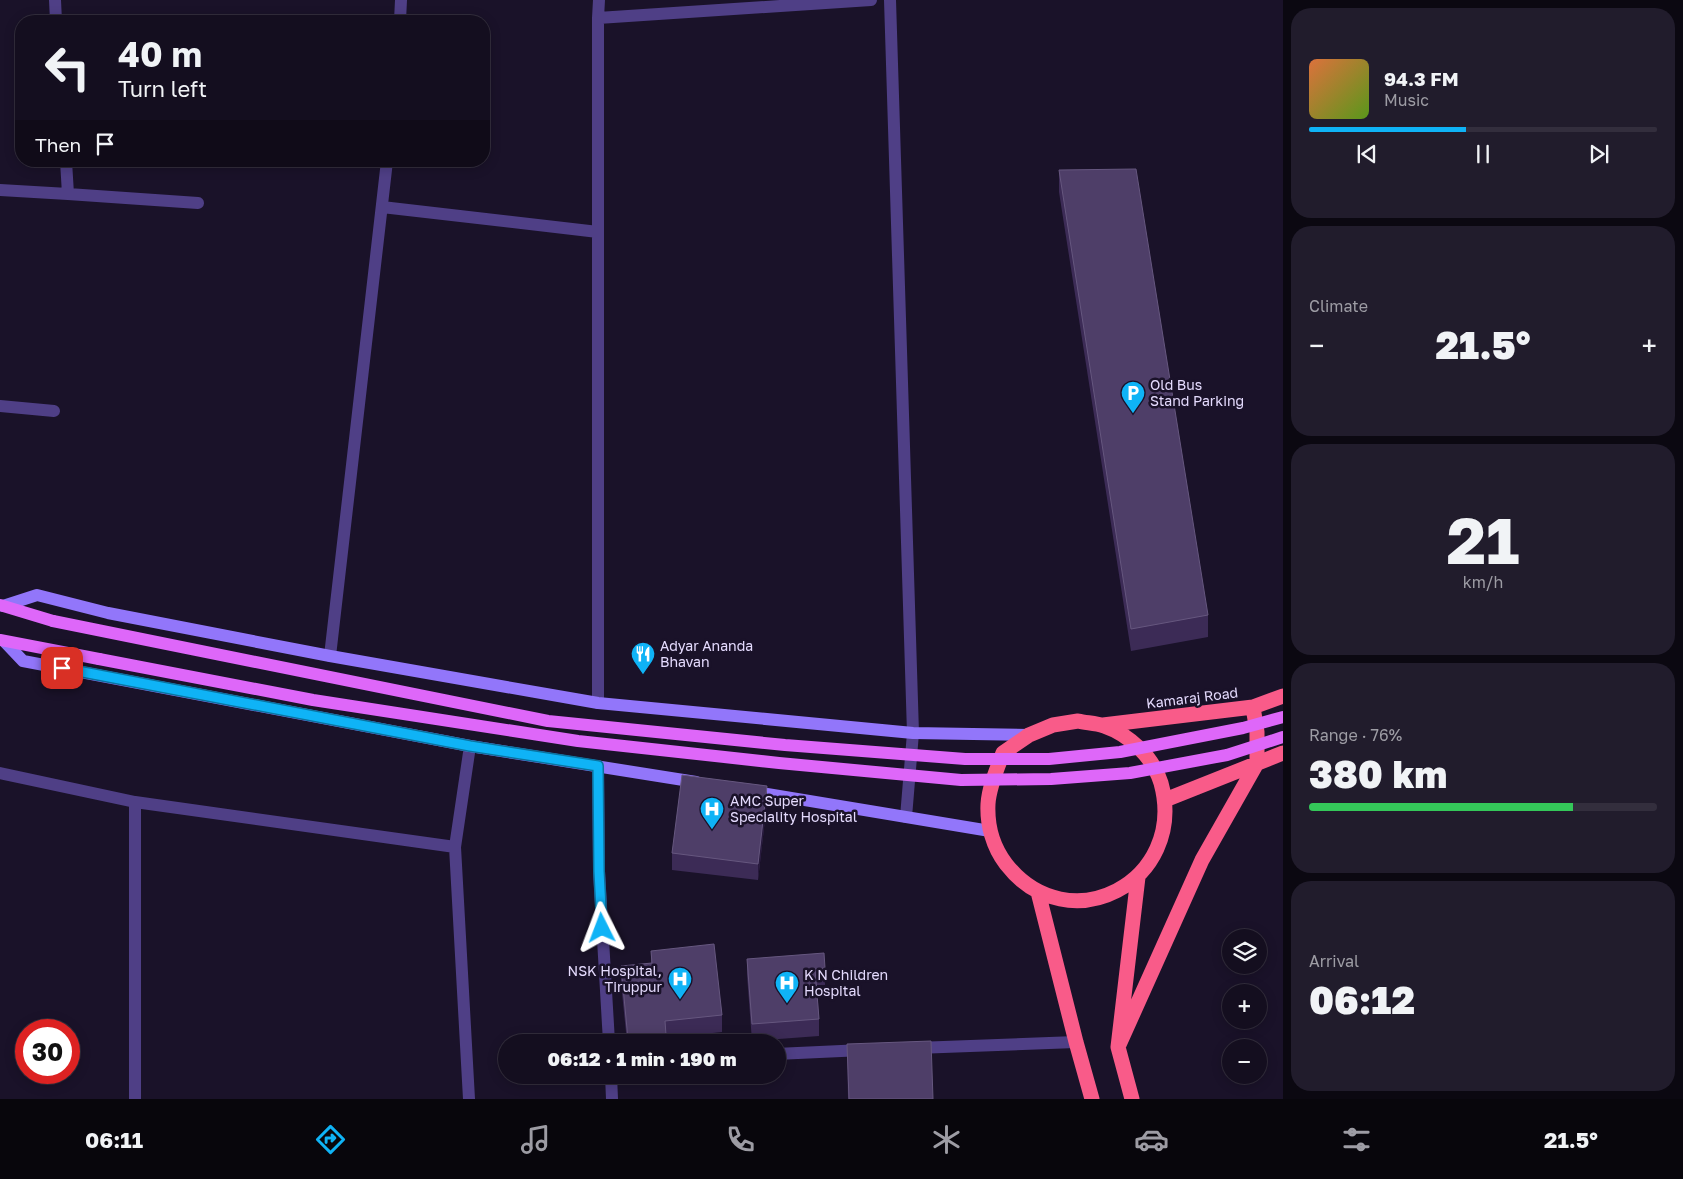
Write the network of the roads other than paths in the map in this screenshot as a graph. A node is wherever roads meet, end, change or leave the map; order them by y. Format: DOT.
graph roads {
  1 [pos="55,0"];
  2 [pos="401,0"];
  3 [pos="598,0"];
  4 [pos="871,0"];
  5 [pos="890,0"];
  6 [pos="56,15"];
  7 [pos="400,15"];
  8 [pos="598,18"];
  9 [pos="66,167"];
  10 [pos="386,167"];
  11 [pos="0,190"];
  12 [pos="68,194"];
  13 [pos="198,203"];
  14 [pos="382,207"];
  15 [pos="598,232"];
  16 [pos="0,406"];
  17 [pos="54,411"];
  18 [pos="1,606"];
  19 [pos="3,641"];
  20 [pos="330,656"];
  21 [pos="1283,696"];
  22 [pos="598,703"];
  23 [pos="1253,707"];
  24 [pos="1283,717"];
  25 [pos="1104,725"];
  26 [pos="913,733"];
  27 [pos="1029,735"];
  28 [pos="1283,737"];
  29 [pos="470,746"];
  30 [pos="1283,753"];
  31 [pos="1257,763"];
  32 [pos="598,766"];
  33 [pos="0,772"];
  34 [pos="711,785"];
  35 [pos="740,790"];
  36 [pos="1165,800"];
  37 [pos="135,802"];
  38 [pos="906,818"];
  39 [pos="990,831"];
  40 [pos="455,847"];
  41 [pos="1138,877"];
  42 [pos="1038,892"];
  43 [pos="609,1034"];
  44 [pos="1076,1042"];
  45 [pos="1118,1047"];
  46 [pos="906,1049"];
  47 [pos="876,1050"];
  48 [pos="786,1054"];
  49 [pos="611,1084"];
  50 [pos="135,1099"];
  51 [pos="469,1099"];
  52 [pos="612,1099"];
  53 [pos="1092,1099"];
  54 [pos="1132,1099"];
  1 -- 6 [label="street"];
  2 -- 7 [label="street"];
  3 -- 8 [label="street"];
  4 -- 8 [label="street"];
  5 -- 26 [label="street"];
  8 -- 15 [label="street"];
  9 -- 12 [label="street"];
  10 -- 14 [label="street"];
  11 -- 12 [label="street"];
  12 -- 13 [label="street"];
  14 -- 15 [label="street"];
  14 -- 20 [label="street"];
  15 -- 22 [label="street"];
  16 -- 17 [label="street"];
  18 -- 20 [label="street"];
  18 -- 24 [label="main road, bridge"];
  19 -- 28 [label="main road, bridge"];
  19 -- 29 [label="street"];
  20 -- 22 [label="street"];
  21 -- 23 [label="highway, Kamaraj Road"];
  22 -- 26 [label="street"];
  23 -- 25 [label="highway, Kamaraj Road"];
  23 -- 31 [label="highway"];
  25 -- 27 [label="highway"];
  25 -- 36 [label="highway"];
  26 -- 27 [label="street"];
  26 -- 38 [label="street"];
  27 -- 39 [label="highway"];
  29 -- 32 [label="street"];
  29 -- 40 [label="street"];
  30 -- 31 [label="highway"];
  31 -- 36 [label="highway"];
  31 -- 45 [label="highway"];
  32 -- 34 [label="street"];
  32 -- 43 [label="street"];
  33 -- 37 [label="street"];
  35 -- 38 [label="street"];
  36 -- 41 [label="highway"];
  37 -- 40 [label="street"];
  37 -- 50 [label="street"];
  38 -- 39 [label="street"];
  39 -- 42 [label="highway"];
  40 -- 51 [label="street"];
  41 -- 42 [label="highway"];
  41 -- 45 [label="highway"];
  42 -- 44 [label="highway"];
  44 -- 46 [label="street"];
  44 -- 53 [label="highway"];
  45 -- 54 [label="highway"];
  47 -- 48 [label="street"];
  49 -- 52 [label="street"];
}
